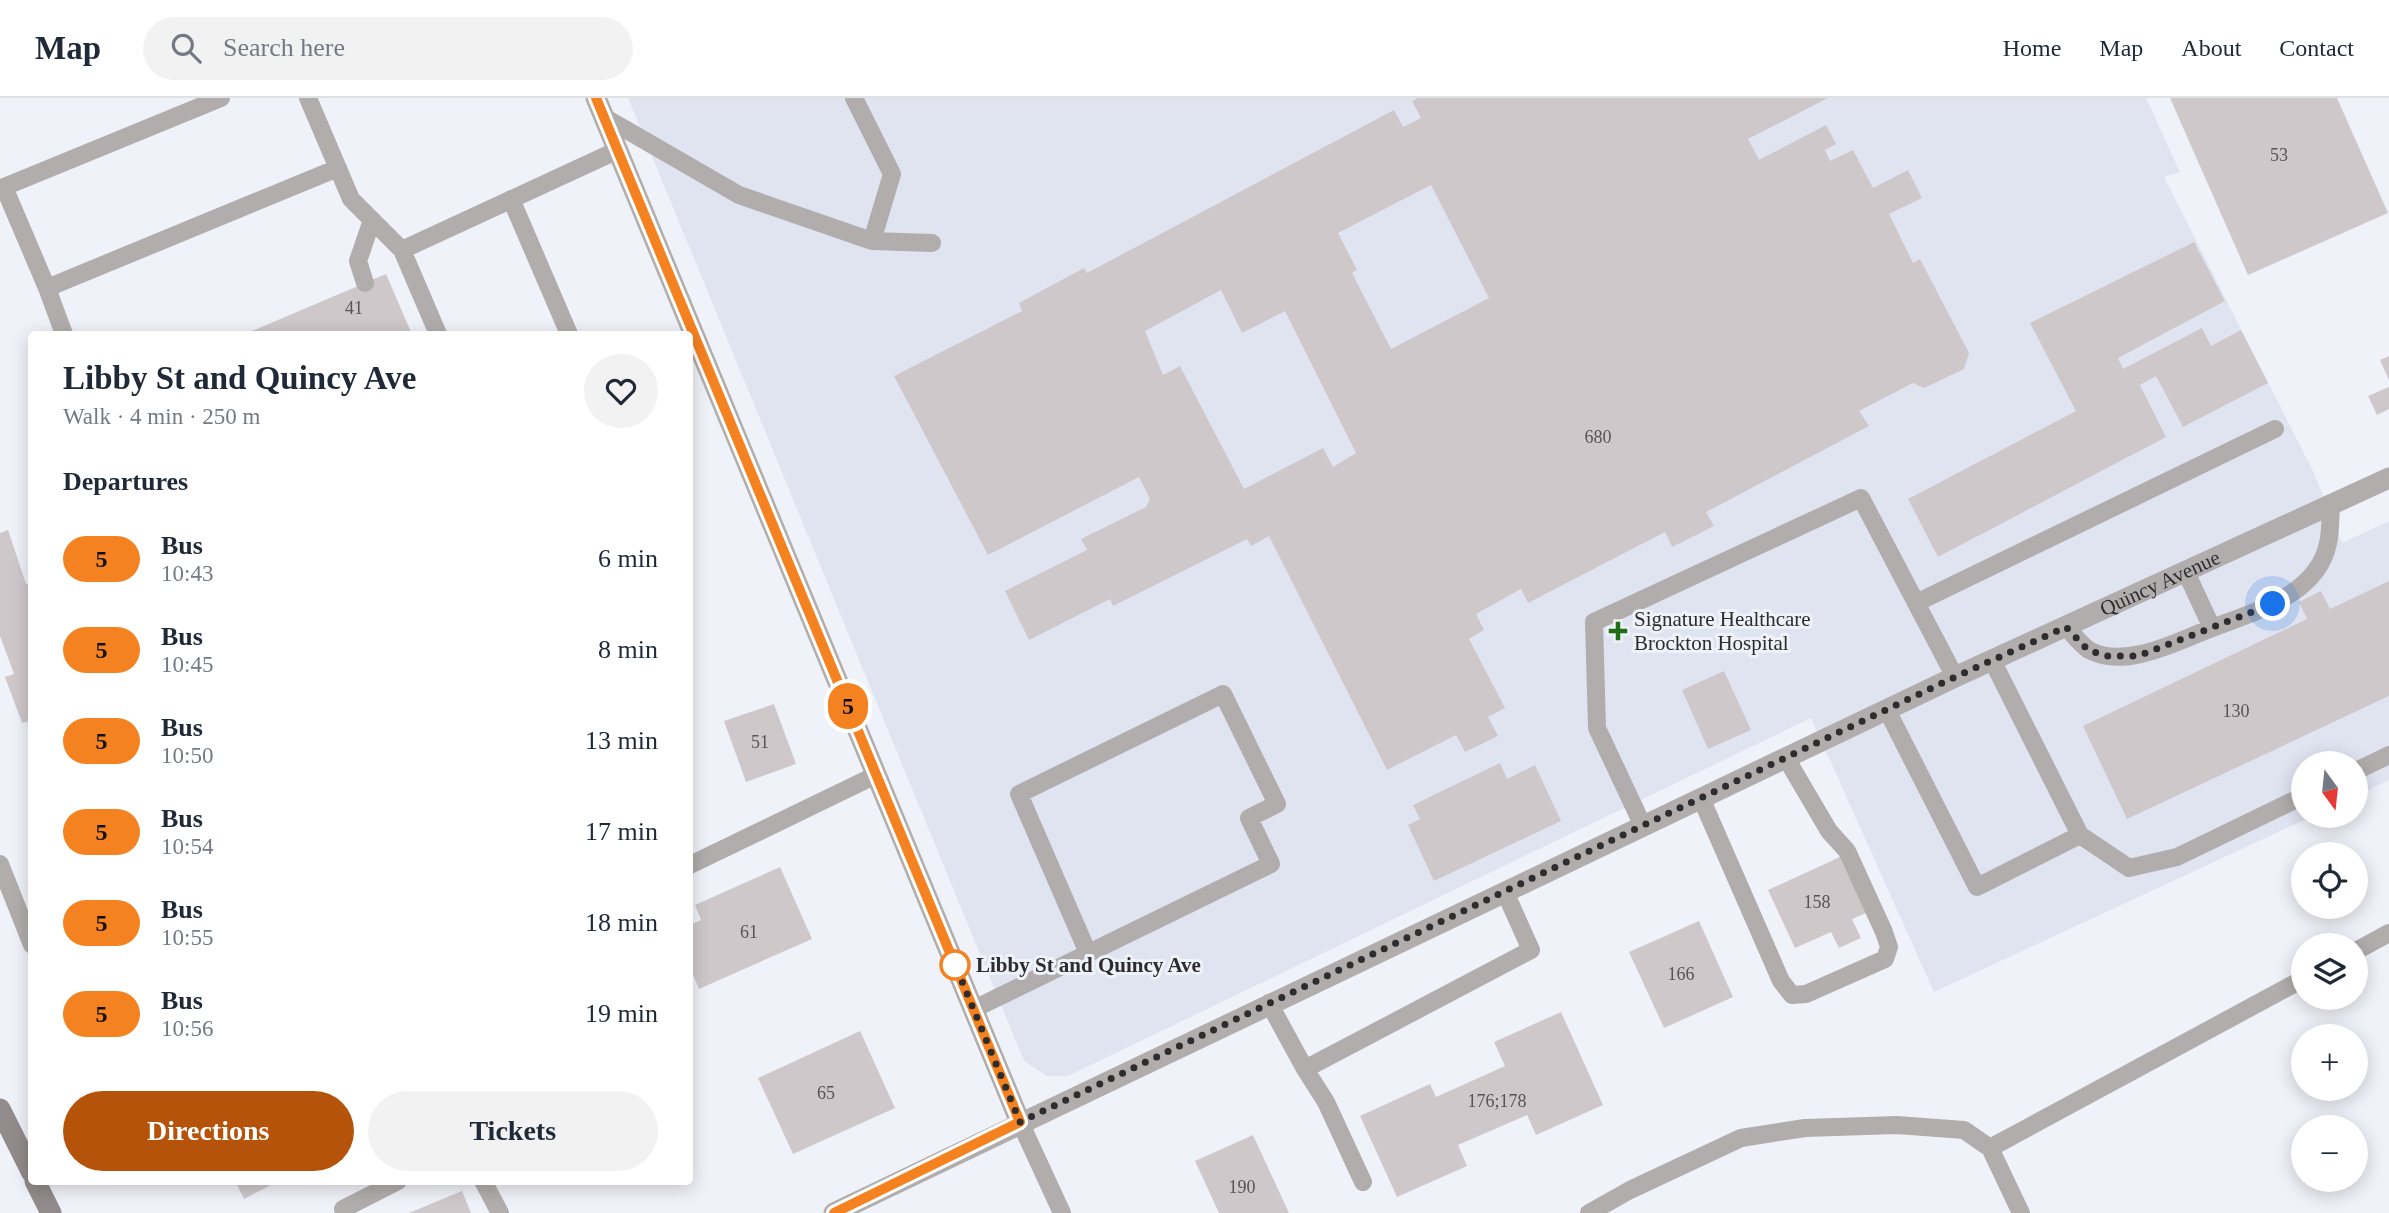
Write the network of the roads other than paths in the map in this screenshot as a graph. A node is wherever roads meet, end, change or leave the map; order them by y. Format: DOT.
graph roads {
  1 [pos="221,98"];
  2 [pos="308,98"];
  3 [pos="854,98"];
  4 [pos="600,107"];
  5 [pos="618,150"];
  6 [pos="338,168"];
  7 [pos="511,199"];
  8 [pos="372,220"];
  9 [pos="873,241"];
  10 [pos="932,243"];
  11 [pos="402,250"];
  12 [pos="365,284"];
  13 [pos="47,288"];
  14 [pos="63,331"];
  15 [pos="437,331"];
  16 [pos="568,331"];
  17 [pos="693,331"];
  18 [pos="693,332"];
  19 [pos="2275,429"];
  20 [pos="2389,478"];
  21 [pos="2331,505"];
  22 [pos="2186,572"];
  23 [pos="1916,603"];
  24 [pos="2066,627"];
  25 [pos="2212,628"];
  26 [pos="1992,660"];
  27 [pos="1955,677"];
  28 [pos="1887,710"];
  29 [pos="2389,755"];
  30 [pos="1786,758"];
  31 [pos="2368,765"];
  32 [pos="876,775"];
  33 [pos="1701,798"];
  34 [pos="2291,802"];
  35 [pos="1643,826"];
  36 [pos="2080,835"];
  37 [pos="0,864"];
  38 [pos="693,864"];
  39 [pos="1504,892"];
  40 [pos="2389,933"];
  41 [pos="28,935"];
  42 [pos="2368,944"];
  43 [pos="1088,953"];
  44 [pos="2291,985"];
  45 [pos="1269,1003"];
  46 [pos="974,1009"];
  47 [pos="1305,1069"];
  48 [pos="0,1109"];
  49 [pos="1020,1122"];
  50 [pos="1990,1148"];
  51 [pos="28,1159"];
  52 [pos="1363,1182"];
  53 [pos="37,1185"];
  54 [pos="390,1185"];
  55 [pos="486,1185"];
  56 [pos="51,1213"];
  57 [pos="345,1213"];
  58 [pos="500,1213"];
  59 [pos="834,1213"];
  60 [pos="1062,1213"];
  61 [pos="1590,1213"];
  62 [pos="2021,1213"];
  1 -- 13 [label="lane"];
  2 -- 6 [label="lane"];
  3 -- 9 [label="lane"];
  4 -- 5 [label="street"];
  4 -- 9 [label="lane"];
  5 -- 7 [label="lane"];
  5 -- 17 [label="street"];
  6 -- 8 [label="lane"];
  6 -- 13 [label="lane"];
  7 -- 11 [label="lane"];
  7 -- 16 [label="lane"];
  8 -- 11 [label="lane"];
  8 -- 12 [label="lane"];
  9 -- 10 [label="lane"];
  11 -- 15 [label="lane"];
  13 -- 14 [label="lane"];
  18 -- 32 [label="street"];
  19 -- 23 [label="lane"];
  20 -- 21 [label="street, Quincy Avenue"];
  21 -- 22 [label="street, Quincy Avenue"];
  21 -- 25 [label="lane"];
  22 -- 24 [label="street, Quincy Avenue"];
  22 -- 25 [label="lane"];
  23 -- 27 [label="lane"];
  23 -- 35 [label="lane"];
  24 -- 25 [label="lane"];
  24 -- 26 [label="street, Quincy Avenue"];
  26 -- 27 [label="street, Quincy Avenue"];
  26 -- 36 [label="lane"];
  27 -- 28 [label="street, Quincy Avenue"];
  28 -- 30 [label="street, Quincy Avenue"];
  28 -- 36 [label="lane"];
  29 -- 31 [label="lane"];
  30 -- 33 [label="street, Quincy Avenue"];
  30 -- 33 [label="lane"];
  32 -- 38 [label="lane"];
  32 -- 46 [label="street"];
  33 -- 35 [label="street, Quincy Avenue"];
  34 -- 36 [label="lane"];
  35 -- 39 [label="street, Quincy Avenue"];
  37 -- 41 [label="lane"];
  39 -- 45 [label="street, Quincy Avenue"];
  39 -- 47 [label="lane"];
  40 -- 42 [label="lane"];
  43 -- 43 [label="lane"];
  43 -- 46 [label="lane"];
  44 -- 50 [label="lane"];
  45 -- 47 [label="lane"];
  45 -- 49 [label="street, Quincy Avenue"];
  46 -- 49 [label="street"];
  47 -- 52 [label="lane"];
  48 -- 51 [label="main road"];
  49 -- 59 [label="street, Quincy Avenue"];
  49 -- 60 [label="lane"];
  50 -- 61 [label="lane"];
  50 -- 62 [label="lane"];
  53 -- 56 [label="main road"];
  54 -- 57 [label="lane"];
  55 -- 58 [label="lane"];
}
